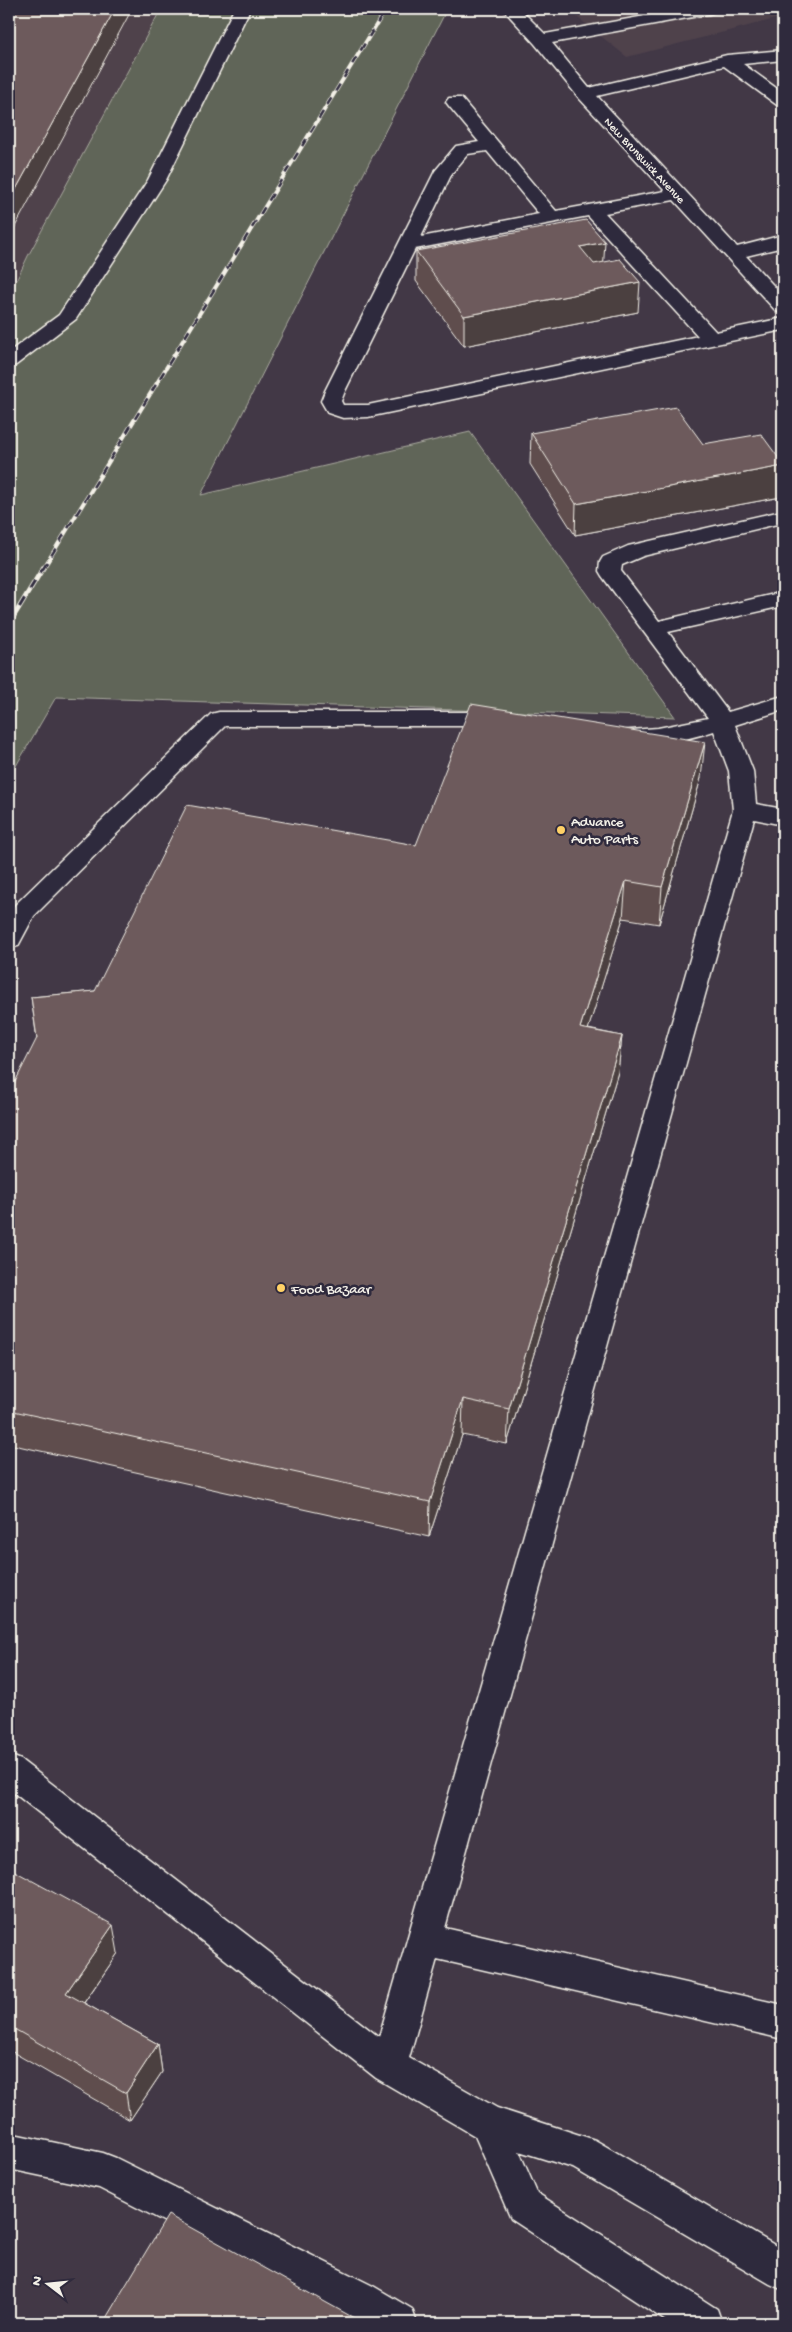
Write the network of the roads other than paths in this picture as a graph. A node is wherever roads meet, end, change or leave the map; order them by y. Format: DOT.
graph roads {
  1 [pos="242,9"];
  2 [pos="511,9"];
  3 [pos="709,9"];
  4 [pos="541,40"];
  5 [pos="783,55"];
  6 [pos="727,60"];
  7 [pos="585,94"];
  8 [pos="783,101"];
  9 [pos="455,102"];
  10 [pos="491,144"];
  11 [pos="677,194"];
  12 [pos="592,210"];
  13 [pos="553,218"];
  14 [pos="783,241"];
  15 [pos="407,245"];
  16 [pos="734,254"];
  17 [pos="783,308"];
  18 [pos="783,324"];
  19 [pos="712,338"];
  20 [pos="9,361"];
  21 [pos="783,519"];
  22 [pos="783,599"];
  23 [pos="653,629"];
  24 [pos="783,703"];
  25 [pos="722,720"];
  26 [pos="525,725"];
  27 [pos="607,736"];
  28 [pos="745,810"];
  29 [pos="783,817"];
  30 [pos="9,940"];
  31 [pos="9,1770"];
  32 [pos="425,1940"];
  33 [pos="783,2022"];
  34 [pos="388,2066"];
  35 [pos="488,2123"];
  36 [pos="9,2151"];
  37 [pos="783,2271"];
  38 [pos="398,2323"];
  39 [pos="703,2323"];
  1 -- 20 [label="street"];
  2 -- 4 [label="street, New Brunswick Avenue"];
  3 -- 4 [label="street"];
  4 -- 7 [label="street, New Brunswick Avenue"];
  5 -- 6 [label="street"];
  6 -- 7 [label="street"];
  6 -- 8 [label="street"];
  7 -- 11 [label="street, New Brunswick Avenue"];
  9 -- 10 [label="street"];
  10 -- 13 [label="street"];
  10 -- 15 [label="street"];
  11 -- 12 [label="street"];
  11 -- 16 [label="street, New Brunswick Avenue"];
  12 -- 13 [label="street"];
  12 -- 19 [label="street"];
  13 -- 15 [label="street"];
  14 -- 16 [label="street"];
  15 -- 19 [label="street"];
  16 -- 17 [label="street, New Brunswick Avenue"];
  18 -- 19 [label="street"];
  21 -- 23 [label="street"];
  22 -- 23 [label="street"];
  23 -- 25 [label="street"];
  24 -- 25 [label="street"];
  25 -- 27 [label="street"];
  25 -- 28 [label="street"];
  26 -- 30 [label="street"];
  28 -- 29 [label="street"];
  28 -- 32 [label="street"];
  31 -- 34 [label="street"];
  32 -- 33 [label="street"];
  32 -- 34 [label="street"];
  34 -- 35 [label="street"];
  35 -- 37 [label="street"];
  35 -- 39 [label="street"];
  36 -- 38 [label="street"];
}
